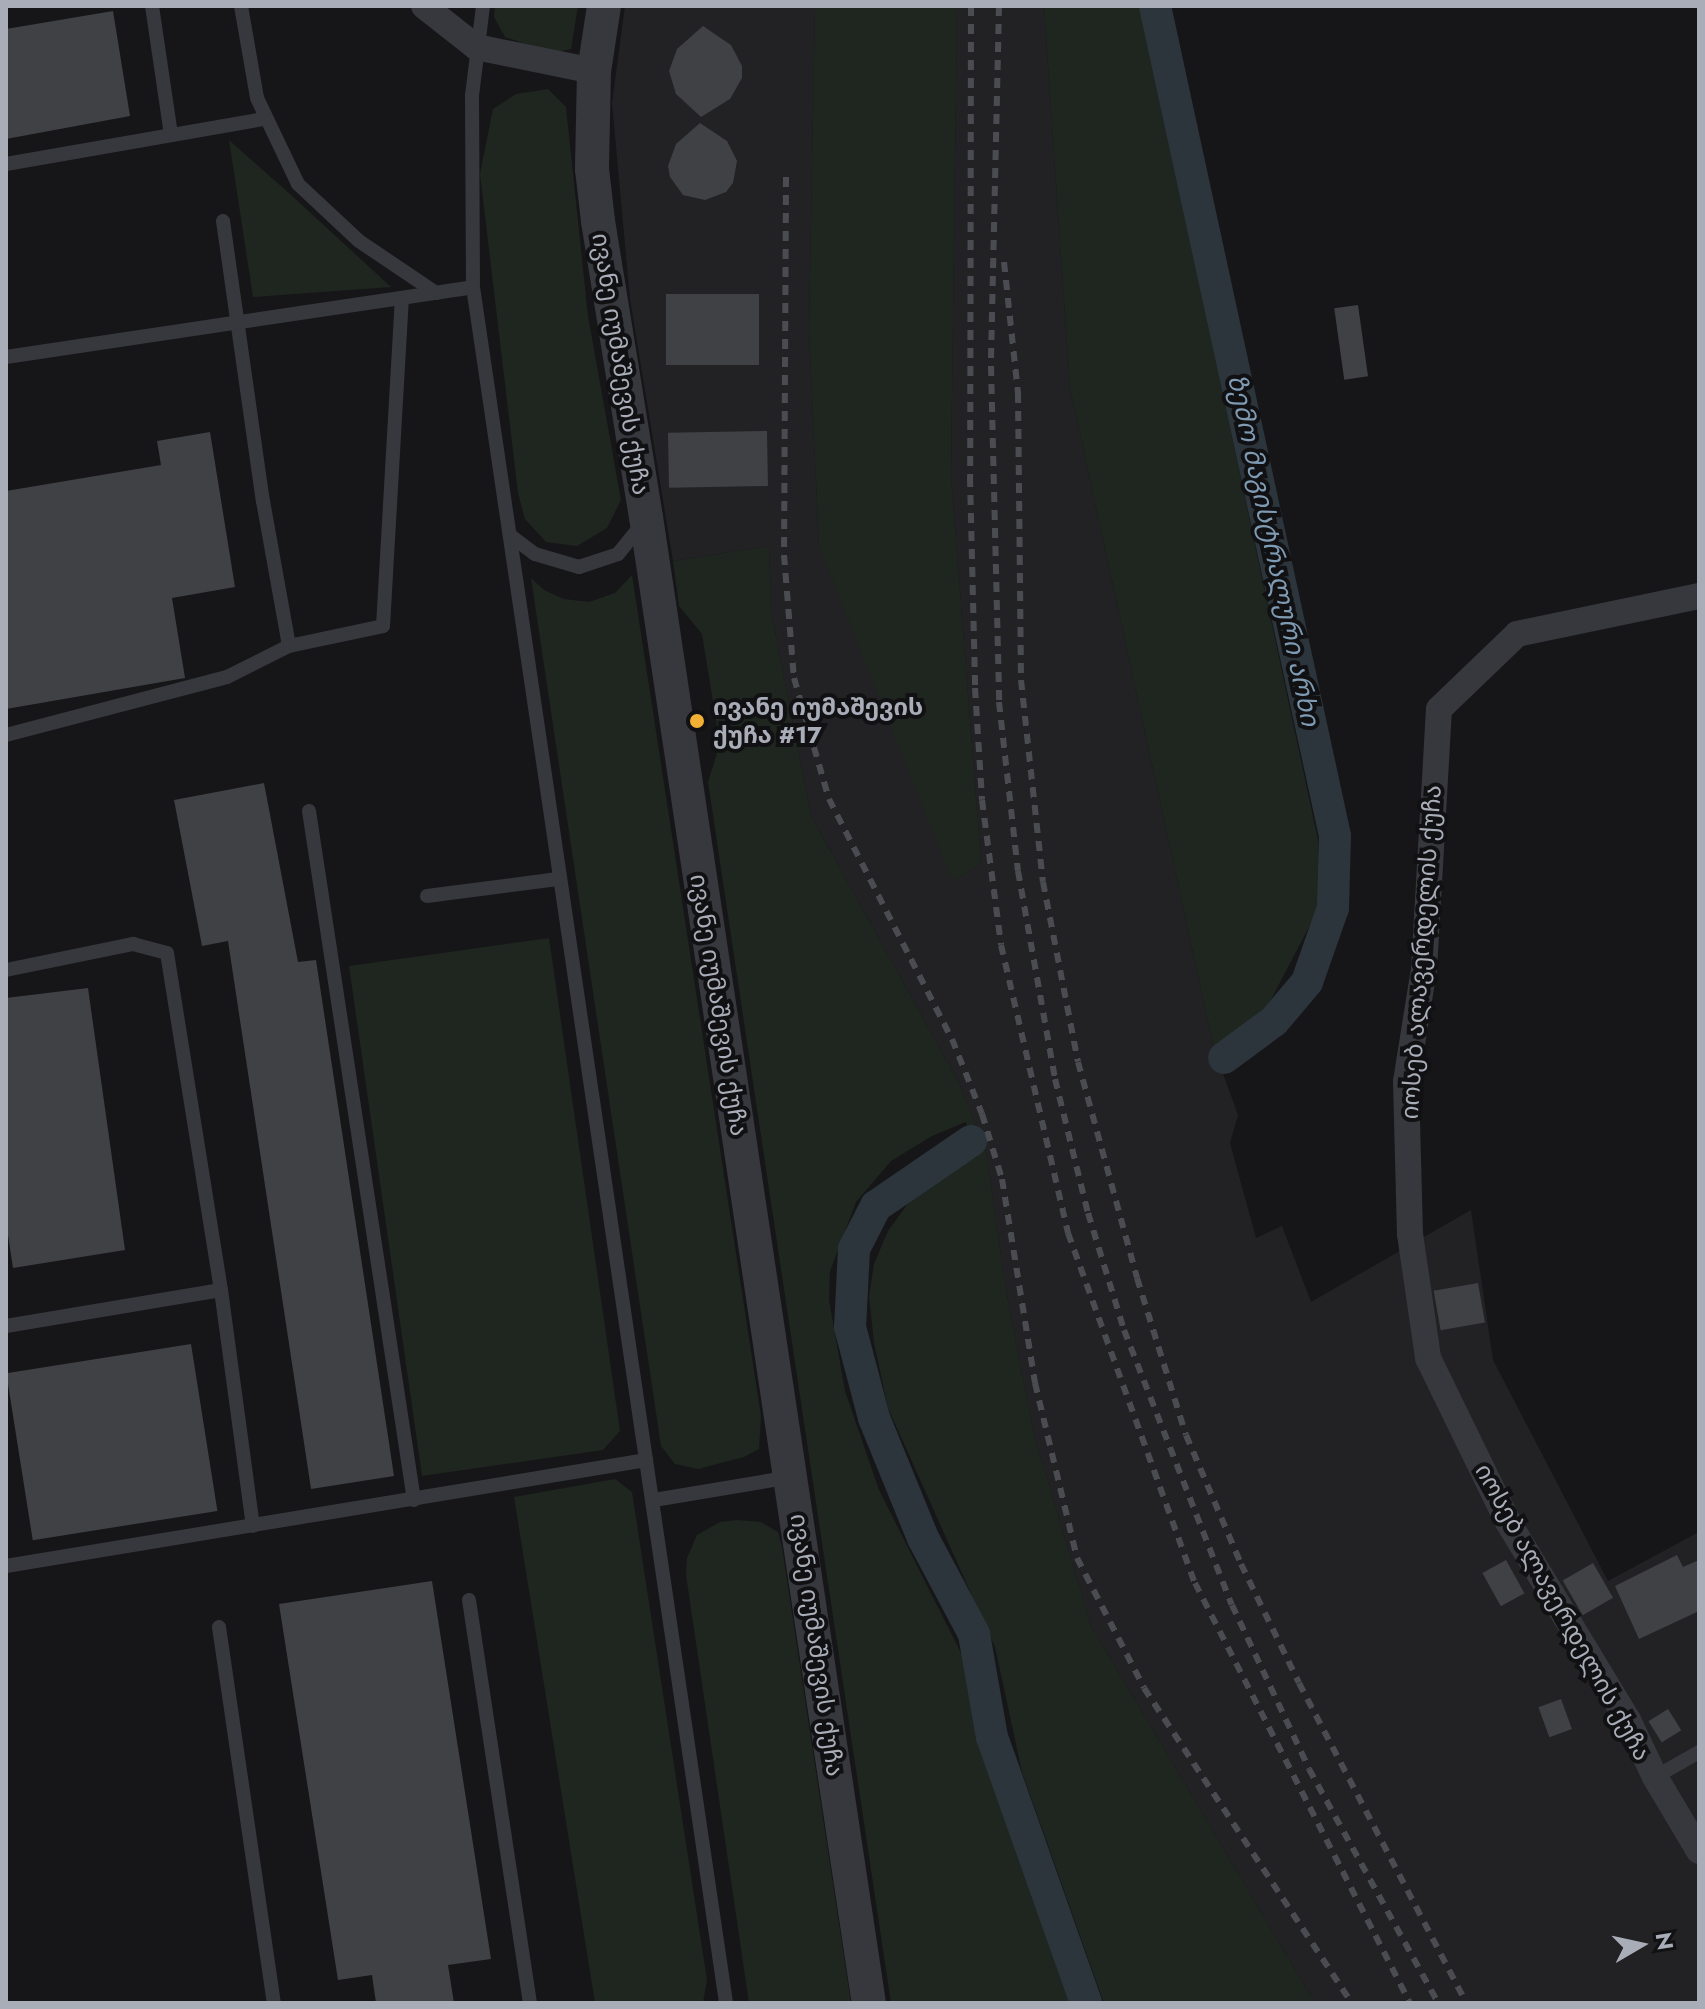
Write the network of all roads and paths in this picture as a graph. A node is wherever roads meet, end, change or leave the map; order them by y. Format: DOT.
graph roads {
  1 [pos="152,6"];
  2 [pos="241,6"];
  3 [pos="424,6"];
  4 [pos="483,6"];
  5 [pos="604,6"];
  6 [pos="476,47"];
  7 [pos="594,71"];
  8 [pos="264,119"];
  9 [pos="171,135"];
  10 [pos="6,164"];
  11 [pos="223,221"];
  12 [pos="473,287"];
  13 [pos="436,293"];
  14 [pos="402,300"];
  15 [pos="239,321"];
  16 [pos="6,357"];
  17 [pos="646,517"];
  18 [pos="511,536"];
  19 [pos="1699,596"];
  20 [pos="289,646"];
  21 [pos="6,735"];
  22 [pos="309,811"];
  23 [pos="558,879"];
  24 [pos="427,896"];
  25 [pos="6,970"];
  26 [pos="221,1290"];
  27 [pos="6,1326"];
  28 [pos="646,1460"];
  29 [pos="792,1477"];
  30 [pos="414,1500"];
  31 [pos="654,1500"];
  32 [pos="253,1526"];
  33 [pos="6,1566"];
  34 [pos="469,1600"];
  35 [pos="219,1627"];
  36 [pos="1699,1752"];
  37 [pos="1655,1777"];
  38 [pos="1699,1851"];
  39 [pos="274,2003"];
  40 [pos="530,2003"];
  41 [pos="726,2003"];
  42 [pos="869,2003"];
  1 -- 9 [label="lane"];
  2 -- 8 [label="lane"];
  3 -- 6 [label="street"];
  4 -- 6 [label="lane"];
  5 -- 7 [label="street, ივანე იუმაშევის ქუჩა"];
  6 -- 7 [label="street"];
  6 -- 12 [label="lane"];
  7 -- 17 [label="street, ივანე იუმაშევის ქუჩა"];
  8 -- 9 [label="lane"];
  8 -- 13 [label="lane"];
  9 -- 10 [label="lane"];
  11 -- 15 [label="lane"];
  12 -- 13 [label="lane"];
  12 -- 18 [label="lane"];
  13 -- 14 [label="lane"];
  14 -- 15 [label="lane"];
  14 -- 20 [label="lane"];
  15 -- 16 [label="lane"];
  15 -- 20 [label="lane"];
  17 -- 18 [label="lane"];
  17 -- 29 [label="street, ივანე იუმაშევის ქუჩა"];
  18 -- 23 [label="lane"];
  19 -- 37 [label="street, იოსებ ალავერდელის ქუჩა"];
  20 -- 21 [label="lane"];
  22 -- 30 [label="lane"];
  23 -- 24 [label="lane"];
  23 -- 28 [label="lane"];
  25 -- 26 [label="lane"];
  26 -- 27 [label="lane"];
  26 -- 32 [label="lane"];
  28 -- 30 [label="lane"];
  28 -- 31 [label="lane"];
  29 -- 31 [label="lane"];
  29 -- 42 [label="street, ივანე იუმაშევის ქუჩა"];
  30 -- 32 [label="lane"];
  31 -- 41 [label="lane"];
  32 -- 33 [label="lane"];
  34 -- 40 [label="lane"];
  35 -- 39 [label="lane"];
  36 -- 37 [label="lane"];
  37 -- 38 [label="street, იოსებ ალავერდელის ქუჩა"];
}
